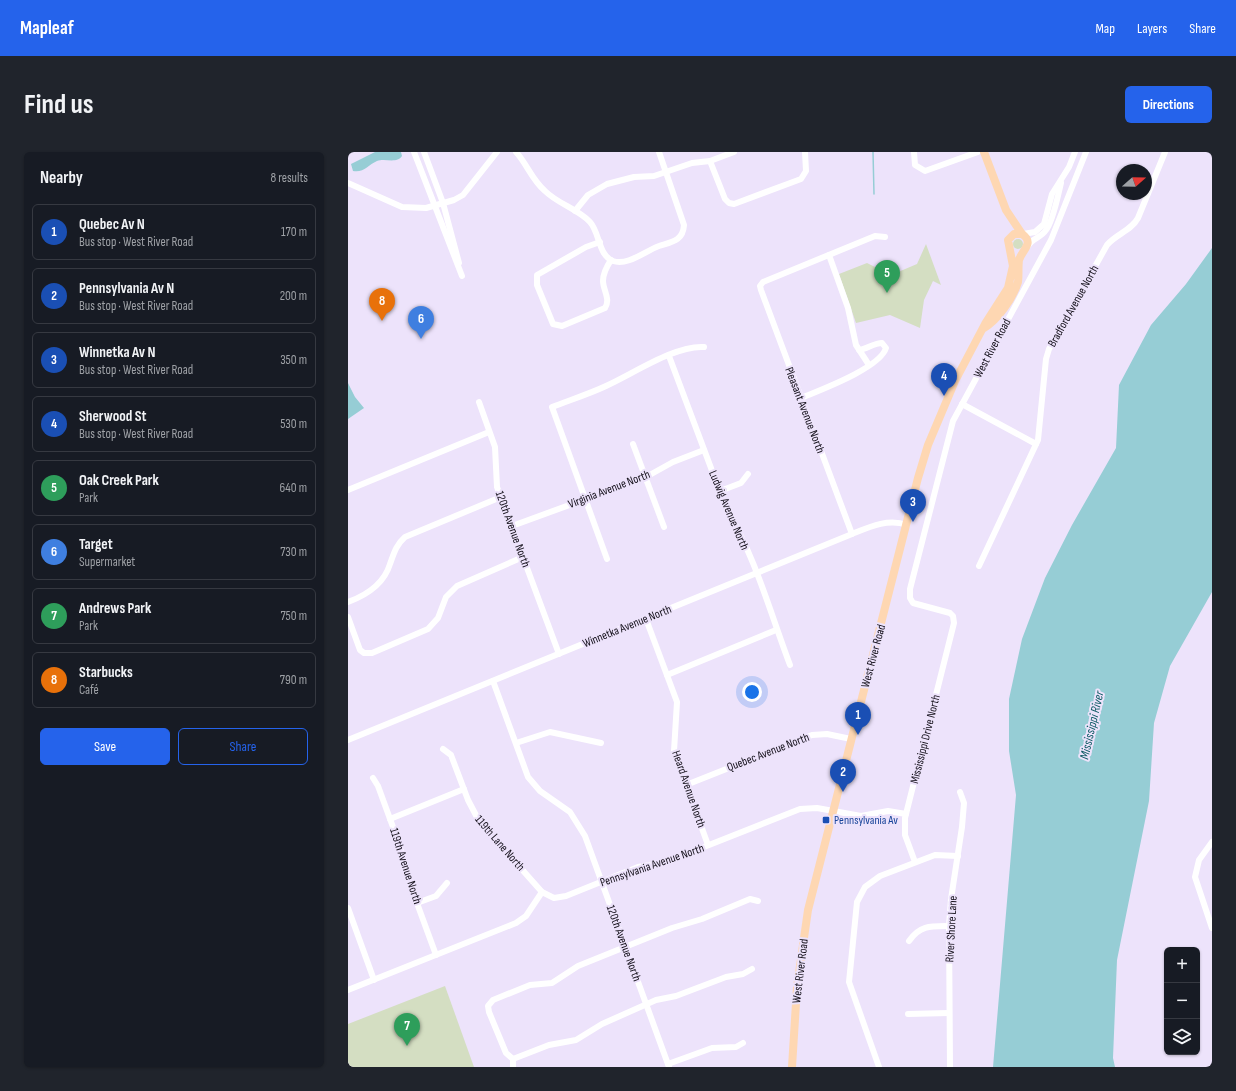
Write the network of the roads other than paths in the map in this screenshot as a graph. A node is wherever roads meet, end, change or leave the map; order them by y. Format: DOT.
graph roads {
  1 [pos="414,152"];
  2 [pos="424,152"];
  3 [pos="497,152"];
  4 [pos="516,152"];
  5 [pos="659,152"];
  6 [pos="734,152"];
  7 [pos="805,152"];
  8 [pos="914,152"];
  9 [pos="978,152"];
  10 [pos="984,152"];
  11 [pos="1075,152"];
  12 [pos="1086,152"];
  13 [pos="1165,152"];
  14 [pos="710,161"];
  15 [pos="666,172"];
  16 [pos="1063,177"];
  17 [pos="348,183"];
  18 [pos="443,203"];
  19 [pos="435,206"];
  20 [pos="1006,210"];
  21 [pos="575,211"];
  22 [pos="1023,234"];
  23 [pos="885,237"];
  24 [pos="1009,238"];
  25 [pos="600,242"];
  26 [pos="1010,248"];
  27 [pos="1026,249"];
  28 [pos="829,255"];
  29 [pos="611,260"];
  30 [pos="984,328"];
  31 [pos="704,347"];
  32 [pos="859,350"];
  33 [pos="669,356"];
  34 [pos="869,365"];
  35 [pos="801,398"];
  36 [pos="478,402"];
  37 [pos="962,404"];
  38 [pos="489,432"];
  39 [pos="633,444"];
  40 [pos="1036,444"];
  41 [pos="704,450"];
  42 [pos="748,474"];
  43 [pos="646,477"];
  44 [pos="348,490"];
  45 [pos="720,491"];
  46 [pos="501,497"];
  47 [pos="585,499"];
  48 [pos="907,525"];
  49 [pos="512,526"];
  50 [pos="664,527"];
  51 [pos="852,534"];
  52 [pos="523,557"];
  53 [pos="607,559"];
  54 [pos="979,566"];
  55 [pos="756,572"];
  56 [pos="348,602"];
  57 [pos="442,610"];
  58 [pos="448,612"];
  59 [pos="953,616"];
  60 [pos="348,617"];
  61 [pos="646,619"];
  62 [pos="776,630"];
  63 [pos="559,654"];
  64 [pos="790,665"];
  65 [pos="667,675"];
  66 [pos="493,681"];
  67 [pos="851,739"];
  68 [pos="348,740"];
  69 [pos="601,742"];
  70 [pos="516,743"];
  71 [pos="443,749"];
  72 [pos="373,778"];
  73 [pos="686,785"];
  74 [pos="464,789"];
  75 [pos="960,792"];
  76 [pos="833,811"];
  77 [pos="906,814"];
  78 [pos="390,819"];
  79 [pos="1212,842"];
  80 [pos="708,845"];
  81 [pos="958,856"];
  82 [pos="915,862"];
  83 [pos="601,882"];
  84 [pos="447,883"];
  85 [pos="542,892"];
  86 [pos="758,901"];
  87 [pos="417,903"];
  88 [pos="348,908"];
  89 [pos="1209,911"];
  90 [pos="949,926"];
  91 [pos="1212,928"];
  92 [pos="909,941"];
  93 [pos="625,947"];
  94 [pos="436,955"];
  95 [pos="752,969"];
  96 [pos="374,980"];
  97 [pos="348,990"];
  98 [pos="646,1004"];
  99 [pos="949,1013"];
  100 [pos="908,1014"];
  101 [pos="743,1043"];
  102 [pos="513,1059"];
  103 [pos="668,1066"];
  104 [pos="513,1067"];
  105 [pos="792,1067"];
  106 [pos="879,1067"];
  107 [pos="950,1067"];
  1 -- 19 [label="street"];
  2 -- 18 [label="street"];
  3 -- 18 [label="street"];
  4 -- 21 [label="street"];
  5 -- 15 [label="street"];
  6 -- 14 [label="street"];
  7 -- 14 [label="street"];
  8 -- 9 [label="street"];
  10 -- 20 [label="main road"];
  11 -- 16 [label="street"];
  12 -- 37 [label="street, West River Road"];
  13 -- 40 [label="street, Bradford Avenue North"];
  14 -- 15 [label="street"];
  15 -- 21 [label="street"];
  15 -- 29 [label="street"];
  16 -- 22 [label="street"];
  16 -- 27 [label="street"];
  17 -- 19 [label="street"];
  18 -- 19 [label="street"];
  18 -- 19 [label="street"];
  20 -- 22 [label="main road"];
  20 -- 24 [label="main road"];
  21 -- 25 [label="street"];
  22 -- 24 [label="main road"];
  22 -- 27 [label="main road"];
  23 -- 28 [label="street"];
  24 -- 26 [label="main road"];
  25 -- 29 [label="street"];
  25 -- 29 [label="street"];
  26 -- 27 [label="main road"];
  26 -- 30 [label="main road, West River Road"];
  27 -- 30 [label="main road, West River Road"];
  28 -- 32 [label="street"];
  28 -- 35 [label="street, Pleasant Avenue North"];
  30 -- 48 [label="main road, West River Road"];
  31 -- 33 [label="street"];
  32 -- 34 [label="street"];
  32 -- 34 [label="street"];
  33 -- 41 [label="street, Ludwig Avenue North"];
  33 -- 47 [label="street"];
  34 -- 35 [label="street"];
  35 -- 51 [label="street, Pleasant Avenue North"];
  36 -- 38 [label="street, 120th Avenue North"];
  37 -- 40 [label="street"];
  37 -- 59 [label="street, West River Road"];
  38 -- 44 [label="street"];
  38 -- 46 [label="street, 120th Avenue North"];
  39 -- 43 [label="street"];
  40 -- 54 [label="street, Bradford Avenue North"];
  41 -- 43 [label="street, Virginia Avenue North"];
  41 -- 45 [label="street, Ludwig Avenue North"];
  42 -- 45 [label="street"];
  43 -- 47 [label="street, Virginia Avenue North"];
  43 -- 50 [label="street"];
  45 -- 55 [label="street, Ludwig Avenue North"];
  46 -- 49 [label="street, 120th Avenue North"];
  46 -- 56 [label="street"];
  47 -- 49 [label="street, Virginia Avenue North"];
  47 -- 53 [label="street"];
  48 -- 51 [label="street, Winnetka Avenue North"];
  48 -- 67 [label="main road, West River Road"];
  49 -- 52 [label="street, 120th Avenue North"];
  51 -- 55 [label="street, Winnetka Avenue North"];
  52 -- 57 [label="street"];
  52 -- 63 [label="street, 120th Avenue North"];
  55 -- 61 [label="street, Winnetka Avenue North"];
  55 -- 62 [label="street, Ludwig Avenue North"];
  57 -- 58 [label="street"];
  57 -- 60 [label="street"];
  59 -- 77 [label="street, Mississippi Drive North"];
  61 -- 63 [label="street, Winnetka Avenue North"];
  61 -- 65 [label="street, Heard Avenue North"];
  62 -- 64 [label="street, Ludwig Avenue North"];
  62 -- 65 [label="street"];
  63 -- 66 [label="street, Winnetka Avenue North"];
  65 -- 73 [label="street, Heard Avenue North"];
  66 -- 68 [label="street, Winnetka Avenue North"];
  66 -- 70 [label="street, 120th Avenue North"];
  67 -- 73 [label="street, Quebec Avenue North"];
  67 -- 76 [label="main road, West River Road"];
  69 -- 70 [label="street"];
  70 -- 83 [label="street, 120th Avenue North"];
  71 -- 74 [label="street, 119th Lane North"];
  72 -- 78 [label="street, 119th Avenue North"];
  73 -- 80 [label="street, Heard Avenue North"];
  74 -- 78 [label="street"];
  74 -- 85 [label="street, 119th Lane North"];
  75 -- 81 [label="street, River Shore Lane"];
  76 -- 77 [label="street, Pennsylvania Avenue North"];
  76 -- 80 [label="street, Pennsylvania Avenue North"];
  76 -- 105 [label="main road, West River Road"];
  77 -- 82 [label="street, Mississippi Drive North"];
  78 -- 87 [label="street, 119th Avenue North"];
  79 -- 89 [label="street"];
  80 -- 83 [label="street, Pennsylvania Avenue North"];
  81 -- 82 [label="street"];
  81 -- 90 [label="street, River Shore Lane"];
  82 -- 106 [label="street"];
  83 -- 85 [label="street, Pennsylvania Avenue North"];
  83 -- 93 [label="street, 120th Avenue North"];
  84 -- 87 [label="street"];
  85 -- 94 [label="street"];
  86 -- 93 [label="street"];
  87 -- 94 [label="street, 119th Avenue North"];
  88 -- 96 [label="street"];
  89 -- 91 [label="street"];
  90 -- 92 [label="street"];
  90 -- 99 [label="street, River Shore Lane"];
  93 -- 98 [label="street, 120th Avenue North"];
  93 -- 102 [label="street"];
  94 -- 96 [label="street"];
  95 -- 98 [label="street"];
  96 -- 97 [label="street"];
  98 -- 102 [label="street"];
  98 -- 103 [label="street, 120th Avenue North"];
  99 -- 100 [label="street"];
  99 -- 107 [label="street, River Shore Lane"];
  101 -- 103 [label="street"];
  102 -- 104 [label="street"];
}
